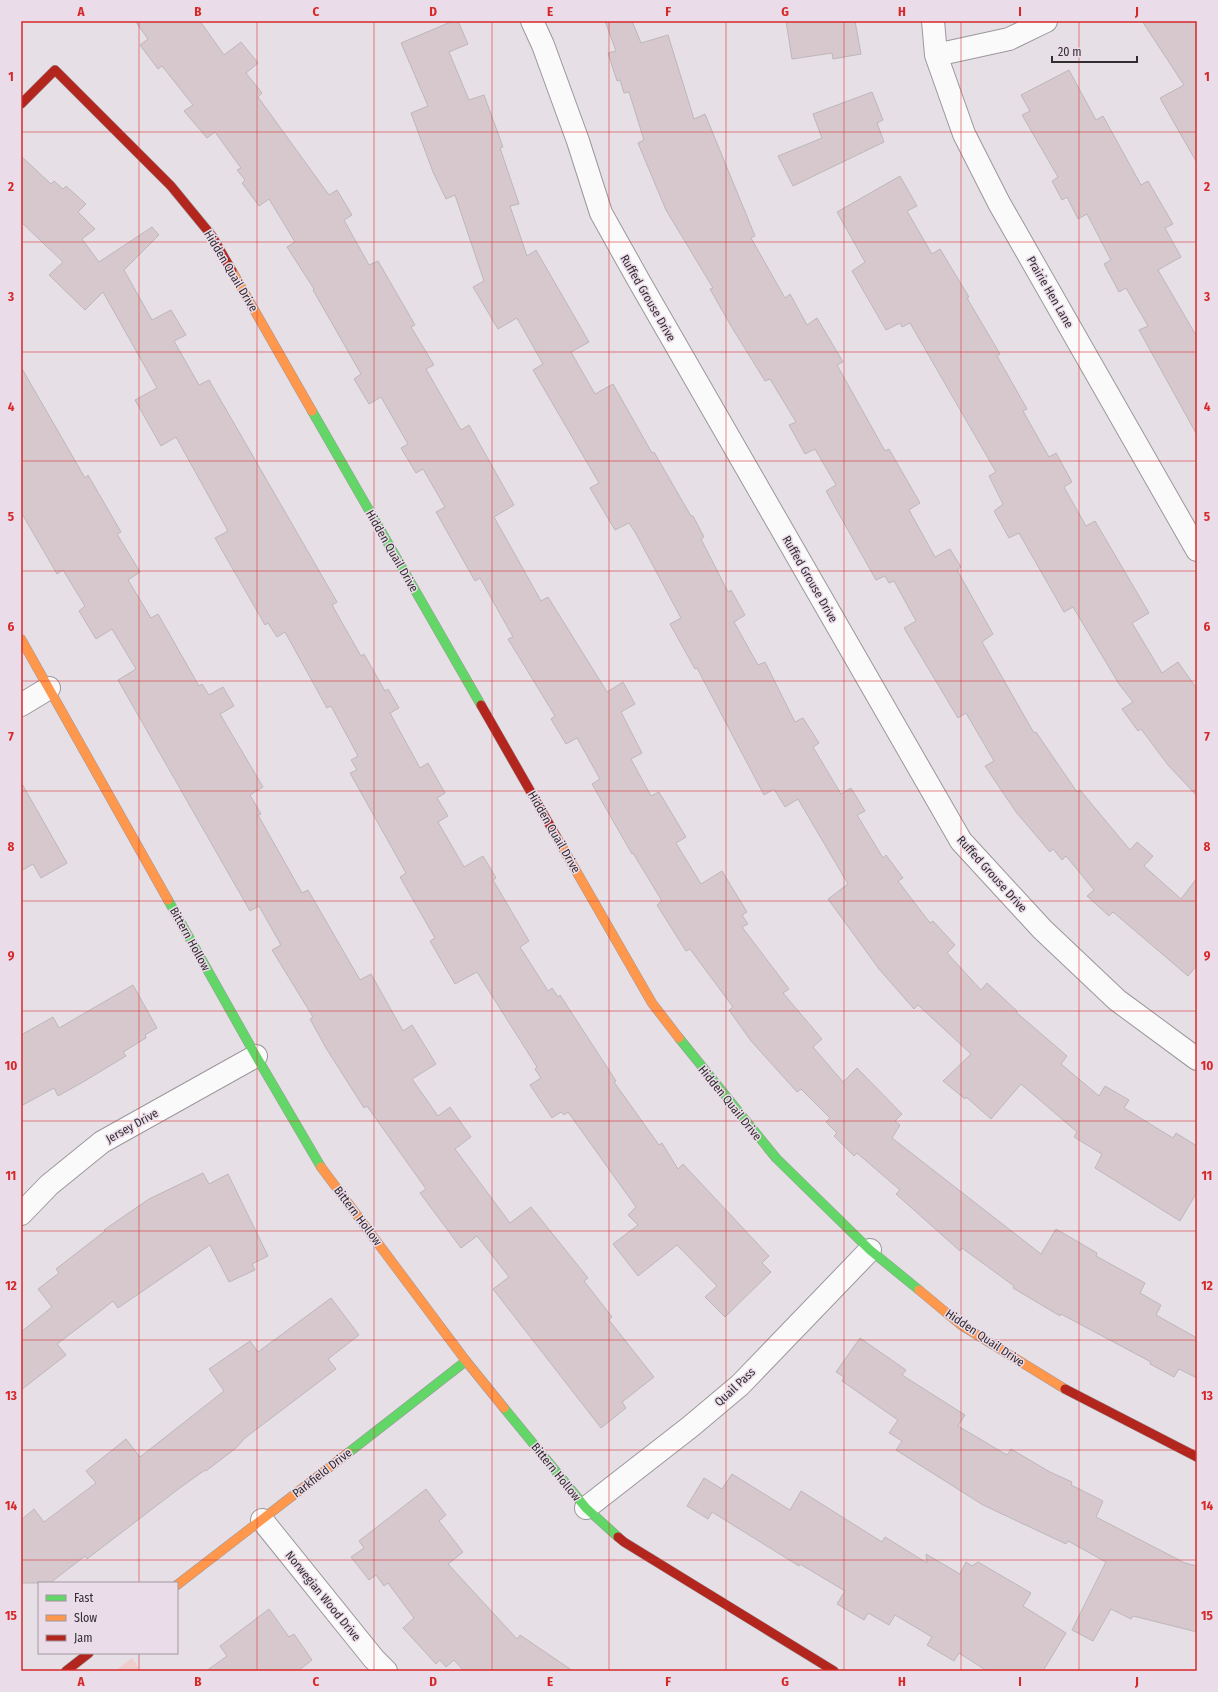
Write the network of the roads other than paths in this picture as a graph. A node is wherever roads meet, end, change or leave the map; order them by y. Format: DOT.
graph roads {
  1 [pos="532,21"];
  2 [pos="932,21"];
  3 [pos="1046,21"];
  4 [pos="936,55"];
  5 [pos="21,104"];
  6 [pos="1197,550"];
  7 [pos="21,639"];
  8 [pos="49,688"];
  9 [pos="21,705"];
  10 [pos="256,1056"];
  11 [pos="1197,1059"];
  12 [pos="21,1214"];
  13 [pos="870,1250"];
  14 [pos="466,1361"];
  15 [pos="1197,1457"];
  16 [pos="586,1508"];
  17 [pos="262,1520"];
  18 [pos="178,1584"];
  19 [pos="89,1654"];
  20 [pos="66,1671"];
  21 [pos="386,1671"];
  22 [pos="834,1671"];
  1 -- 11 [label="street, Ruffed Grouse Drive"];
  2 -- 4 [label="street, Prairie Hen Lane"];
  3 -- 4 [label="street"];
  4 -- 6 [label="street, Prairie Hen Lane"];
  5 -- 13 [label="street, Hidden Quail Drive"];
  7 -- 8 [label="street, Bittern Hollow"];
  8 -- 9 [label="street"];
  8 -- 10 [label="street, Bittern Hollow"];
  10 -- 12 [label="street, Jersey Drive"];
  10 -- 14 [label="street, Bittern Hollow"];
  13 -- 15 [label="street, Hidden Quail Drive"];
  13 -- 16 [label="street, Quail Pass"];
  14 -- 16 [label="street, Bittern Hollow"];
  14 -- 17 [label="street, Parkfield Drive"];
  16 -- 22 [label="street, Bittern Hollow"];
  17 -- 18 [label="street, Parkfield Drive"];
  17 -- 21 [label="street, Norwegian Wood Drive"];
  19 -- 20 [label="street"];
}
